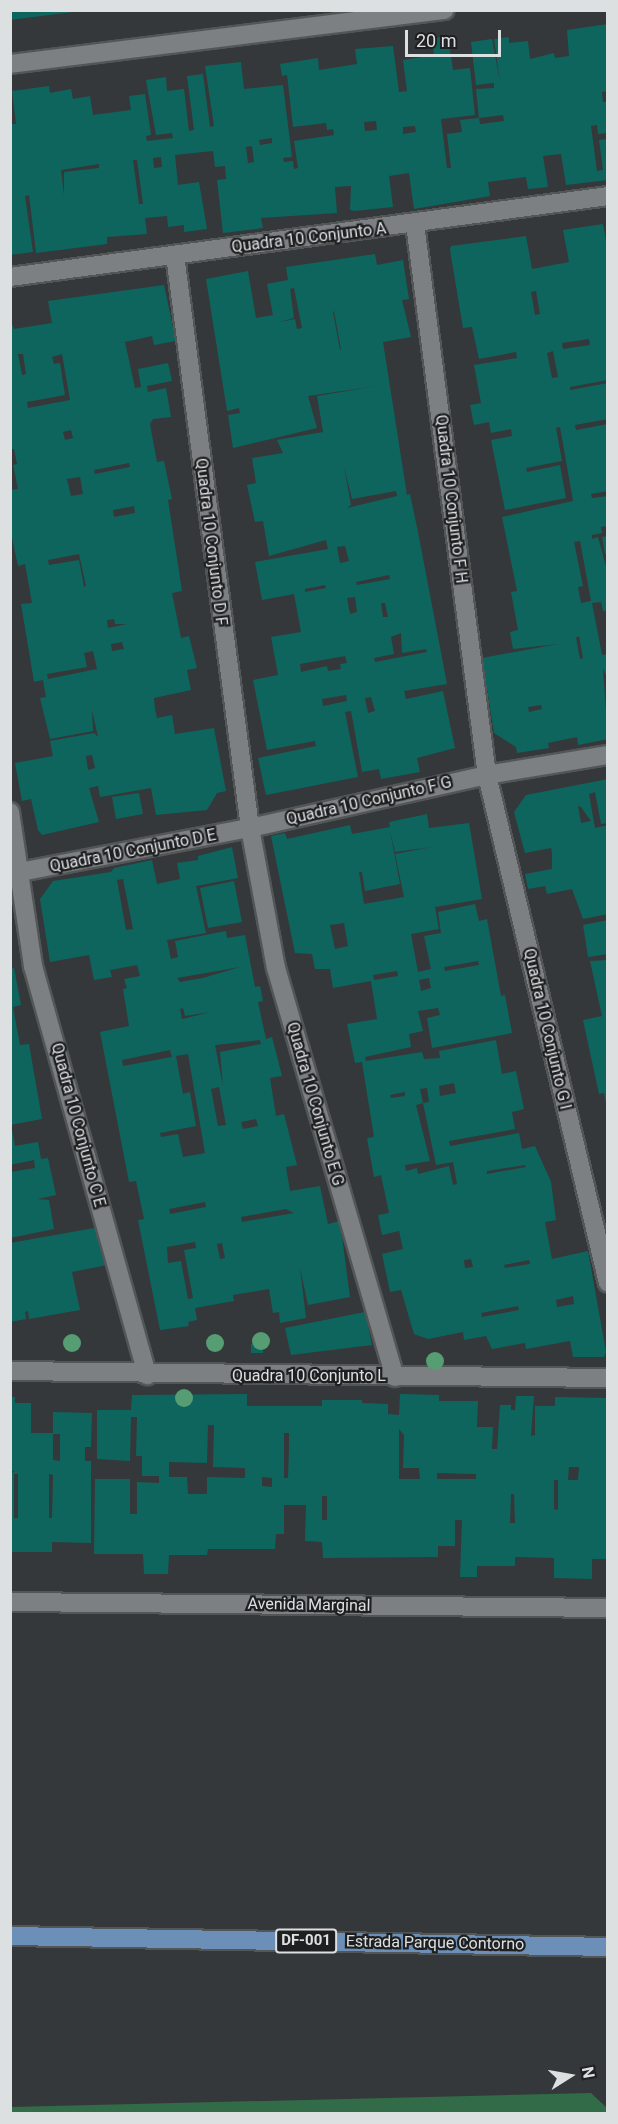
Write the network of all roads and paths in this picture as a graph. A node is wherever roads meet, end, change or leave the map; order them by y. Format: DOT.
graph roads {
  1 [pos="445,10"];
  2 [pos="10,64"];
  3 [pos="608,196"];
  4 [pos="415,224"];
  5 [pos="175,255"];
  6 [pos="10,277"];
  7 [pos="608,755"];
  8 [pos="487,775"];
  9 [pos="10,812"];
  10 [pos="250,828"];
  11 [pos="14,874"];
  12 [pos="608,1283"];
  13 [pos="10,1371"];
  14 [pos="147,1375"];
  15 [pos="395,1377"];
  16 [pos="608,1377"];
  17 [pos="10,1602"];
  18 [pos="608,1608"];
  19 [pos="10,1936"];
  20 [pos="605,1948"];
  1 -- 2 [label="street"];
  3 -- 4 [label="street, Quadra 10 Conjunto A"];
  4 -- 5 [label="street, Quadra 10 Conjunto A"];
  4 -- 8 [label="street, Quadra 10 Conjunto F H"];
  5 -- 6 [label="street, Quadra 10 Conjunto A"];
  5 -- 10 [label="street, Quadra 10 Conjunto D F"];
  7 -- 8 [label="street, Quadra 10 Conjunto F G"];
  8 -- 10 [label="street, Quadra 10 Conjunto F G"];
  8 -- 12 [label="street, Quadra 10 Conjunto G I"];
  9 -- 11 [label="street, Quadra 10 Conjunto C E"];
  10 -- 11 [label="street, Quadra 10 Conjunto D E"];
  10 -- 15 [label="street, Quadra 10 Conjunto E G"];
  11 -- 14 [label="street, Quadra 10 Conjunto C E"];
  13 -- 14 [label="street, Quadra 10 Conjunto L"];
  14 -- 15 [label="street, Quadra 10 Conjunto L"];
  15 -- 16 [label="street, Quadra 10 Conjunto L"];
  17 -- 18 [label="street, Avenida Marginal"];
  19 -- 20 [label="main road, Estrada Parque Contorno / DF-001"];
}
